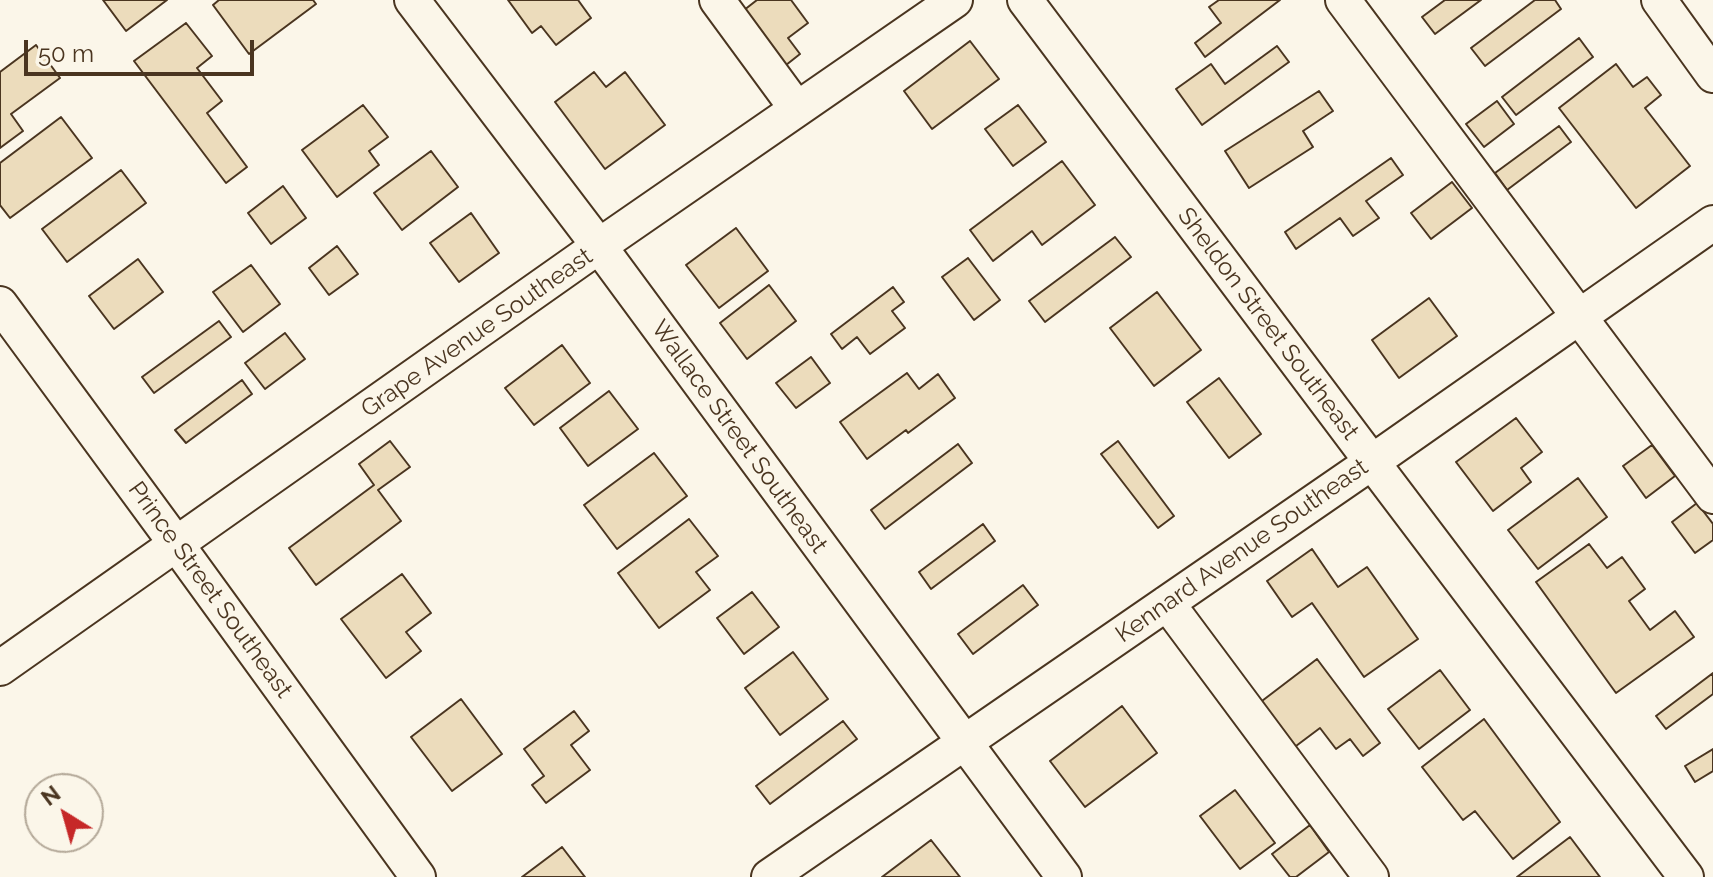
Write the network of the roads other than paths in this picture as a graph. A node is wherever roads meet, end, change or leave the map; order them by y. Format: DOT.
graph roads {
  1 [pos="412,0"];
  2 [pos="717,0"];
  3 [pos="955,0"];
  4 [pos="1025,0"];
  5 [pos="1343,0"];
  6 [pos="1659,0"];
  7 [pos="1713,75"];
  8 [pos="797,109"];
  9 [pos="1713,223"];
  10 [pos="599,246"];
  11 [pos="0,304"];
  12 [pos="1581,316"];
  13 [pos="1372,462"];
  14 [pos="1713,496"];
  15 [pos="177,545"];
  16 [pos="1167,603"];
  17 [pos="0,668"];
  18 [pos="964,743"];
  19 [pos="418,877"];
  20 [pos="769,877"];
  21 [pos="1064,877"];
  22 [pos="1371,877"];
  23 [pos="1686,877"];
  1 -- 10 [label="street, Wallace Street Southeast"];
  2 -- 8 [label="street"];
  3 -- 8 [label="street, Grape Avenue Southeast"];
  4 -- 13 [label="street, Sheldon Street Southeast"];
  5 -- 12 [label="street"];
  6 -- 7 [label="street"];
  8 -- 10 [label="street, Grape Avenue Southeast"];
  9 -- 12 [label="street, Kennard Avenue Southeast"];
  10 -- 15 [label="street, Grape Avenue Southeast"];
  10 -- 18 [label="street, Wallace Street Southeast"];
  11 -- 15 [label="street, Prince Street Southeast"];
  12 -- 13 [label="street, Kennard Avenue Southeast"];
  12 -- 14 [label="street"];
  13 -- 16 [label="street, Kennard Avenue Southeast"];
  13 -- 23 [label="street, Sheldon Street Southeast"];
  15 -- 17 [label="street, Grape Avenue Southeast"];
  15 -- 19 [label="street, Prince Street Southeast"];
  16 -- 18 [label="street, Kennard Avenue Southeast"];
  16 -- 22 [label="street"];
  18 -- 20 [label="street, Kennard Avenue Southeast"];
  18 -- 21 [label="street, Wallace Street Southeast"];
}
